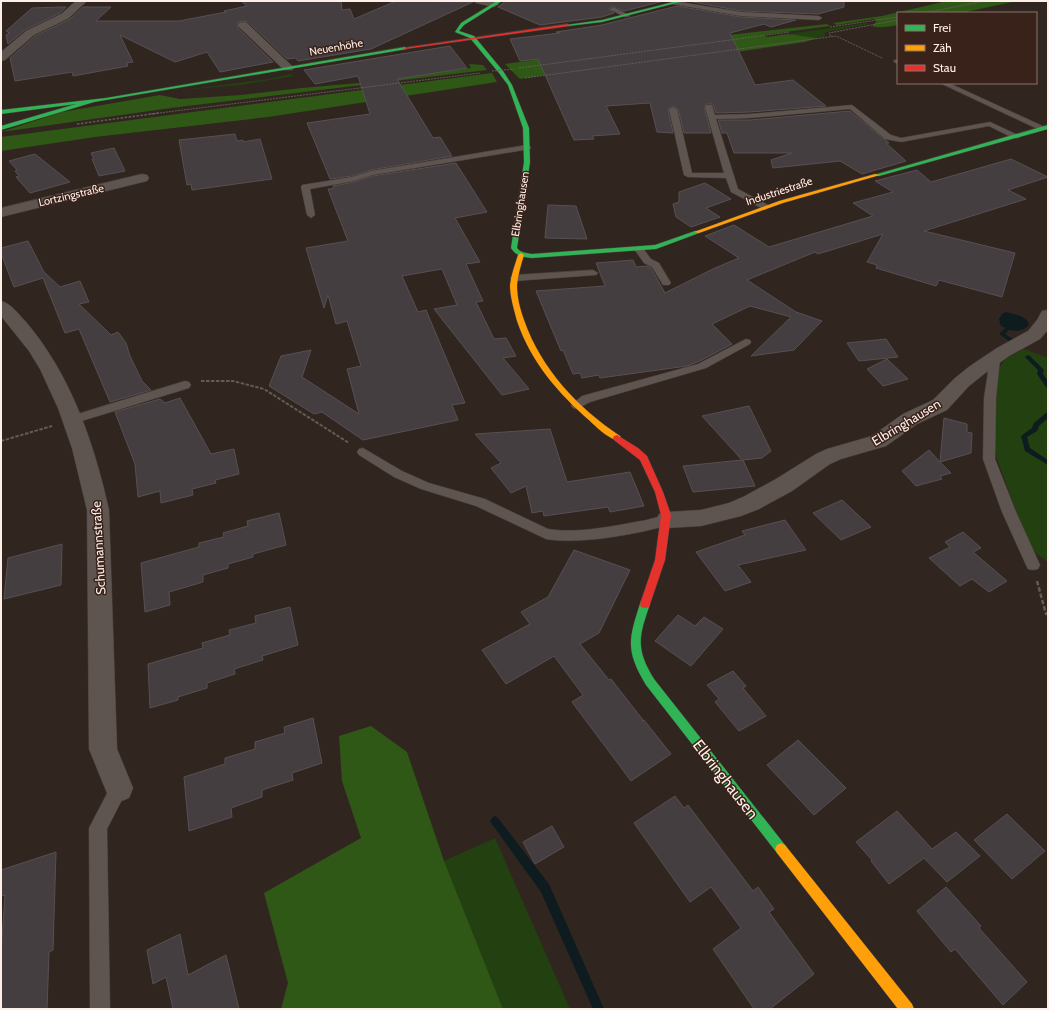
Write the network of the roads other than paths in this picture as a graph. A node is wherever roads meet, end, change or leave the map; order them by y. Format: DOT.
graph roads {
  1 [pos="82,1"];
  2 [pos="479,1"];
  3 [pos="678,2"];
  4 [pos="497,3"];
  5 [pos="613,9"];
  6 [pos="711,10"];
  7 [pos="485,11"];
  8 [pos="790,12"];
  9 [pos="627,16"];
  10 [pos="819,18"];
  11 [pos="236,23"];
  12 [pos="472,37"];
  13 [pos="2,42"];
  14 [pos="16,45"];
  15 [pos="1,58"];
  16 [pos="288,68"];
  17 [pos="945,84"];
  18 [pos="92,101"];
  19 [pos="709,107"];
  20 [pos="673,109"];
  21 [pos="1,112"];
  22 [pos="712,117"];
  23 [pos="1,128"];
  24 [pos="1046,128"];
  25 [pos="1016,136"];
  26 [pos="527,147"];
  27 [pos="729,176"];
  28 [pos="142,178"];
  29 [pos="765,207"];
  30 [pos="1,213"];
  31 [pos="311,215"];
  32 [pos="639,249"];
  33 [pos="521,255"];
  34 [pos="593,273"];
  35 [pos="515,278"];
  36 [pos="666,283"];
  37 [pos="1,306"];
  38 [pos="1048,315"];
  39 [pos="746,342"];
  40 [pos="999,355"];
  41 [pos="185,384"];
  42 [pos="577,405"];
  43 [pos="72,420"];
  44 [pos="363,452"];
  45 [pos="667,520"];
  46 [pos="1033,565"];
  47 [pos="119,788"];
  48 [pos="100,1009"];
  49 [pos="907,1009"];
  1 -- 14 [label="street"];
  2 -- 4 [label="street"];
  3 -- 6 [label="lane, Neuenhöhe"];
  3 -- 9 [label="street, Neuenhöhe"];
  4 -- 7 [label="street"];
  5 -- 9 [label="lane"];
  6 -- 8 [label="lane"];
  6 -- 10 [label="lane, Neuenhöhe"];
  7 -- 12 [label="street"];
  7 -- 12 [label="street, Elbringhausen"];
  9 -- 12 [label="street, Neuenhöhe"];
  11 -- 16 [label="street"];
  12 -- 16 [label="street, Neuenhöhe"];
  12 -- 26 [label="street, Elbringhausen"];
  13 -- 14 [label="street"];
  14 -- 15 [label="street"];
  16 -- 18 [label="street, Neuenhöhe"];
  17 -- 24 [label="lane, Industriestraße"];
  18 -- 21 [label="street, Neuenhöhe"];
  18 -- 23 [label="street"];
  19 -- 22 [label="lane"];
  20 -- 27 [label="lane"];
  22 -- 25 [label="lane"];
  22 -- 27 [label="lane"];
  24 -- 25 [label="street, Industriestraße"];
  25 -- 29 [label="street, Industriestraße"];
  26 -- 31 [label="lane"];
  26 -- 33 [label="street, Elbringhausen"];
  27 -- 29 [label="lane"];
  28 -- 30 [label="street, Lortzingstraße"];
  29 -- 32 [label="street, Industriestraße"];
  32 -- 33 [label="street, Industriestraße"];
  32 -- 36 [label="lane"];
  33 -- 35 [label="street, Elbringhausen"];
  34 -- 35 [label="lane"];
  35 -- 42 [label="street, Elbringhausen"];
  37 -- 43 [label="street, Schumannstraße"];
  38 -- 40 [label="street, Elbringhausen"];
  39 -- 42 [label="lane"];
  40 -- 45 [label="street, Elbringhausen"];
  40 -- 46 [label="lane"];
  41 -- 43 [label="lane"];
  42 -- 45 [label="street, Elbringhausen"];
  43 -- 47 [label="street, Schumannstraße"];
  44 -- 45 [label="lane"];
  45 -- 49 [label="street, Elbringhausen"];
  47 -- 48 [label="lane"];
}
